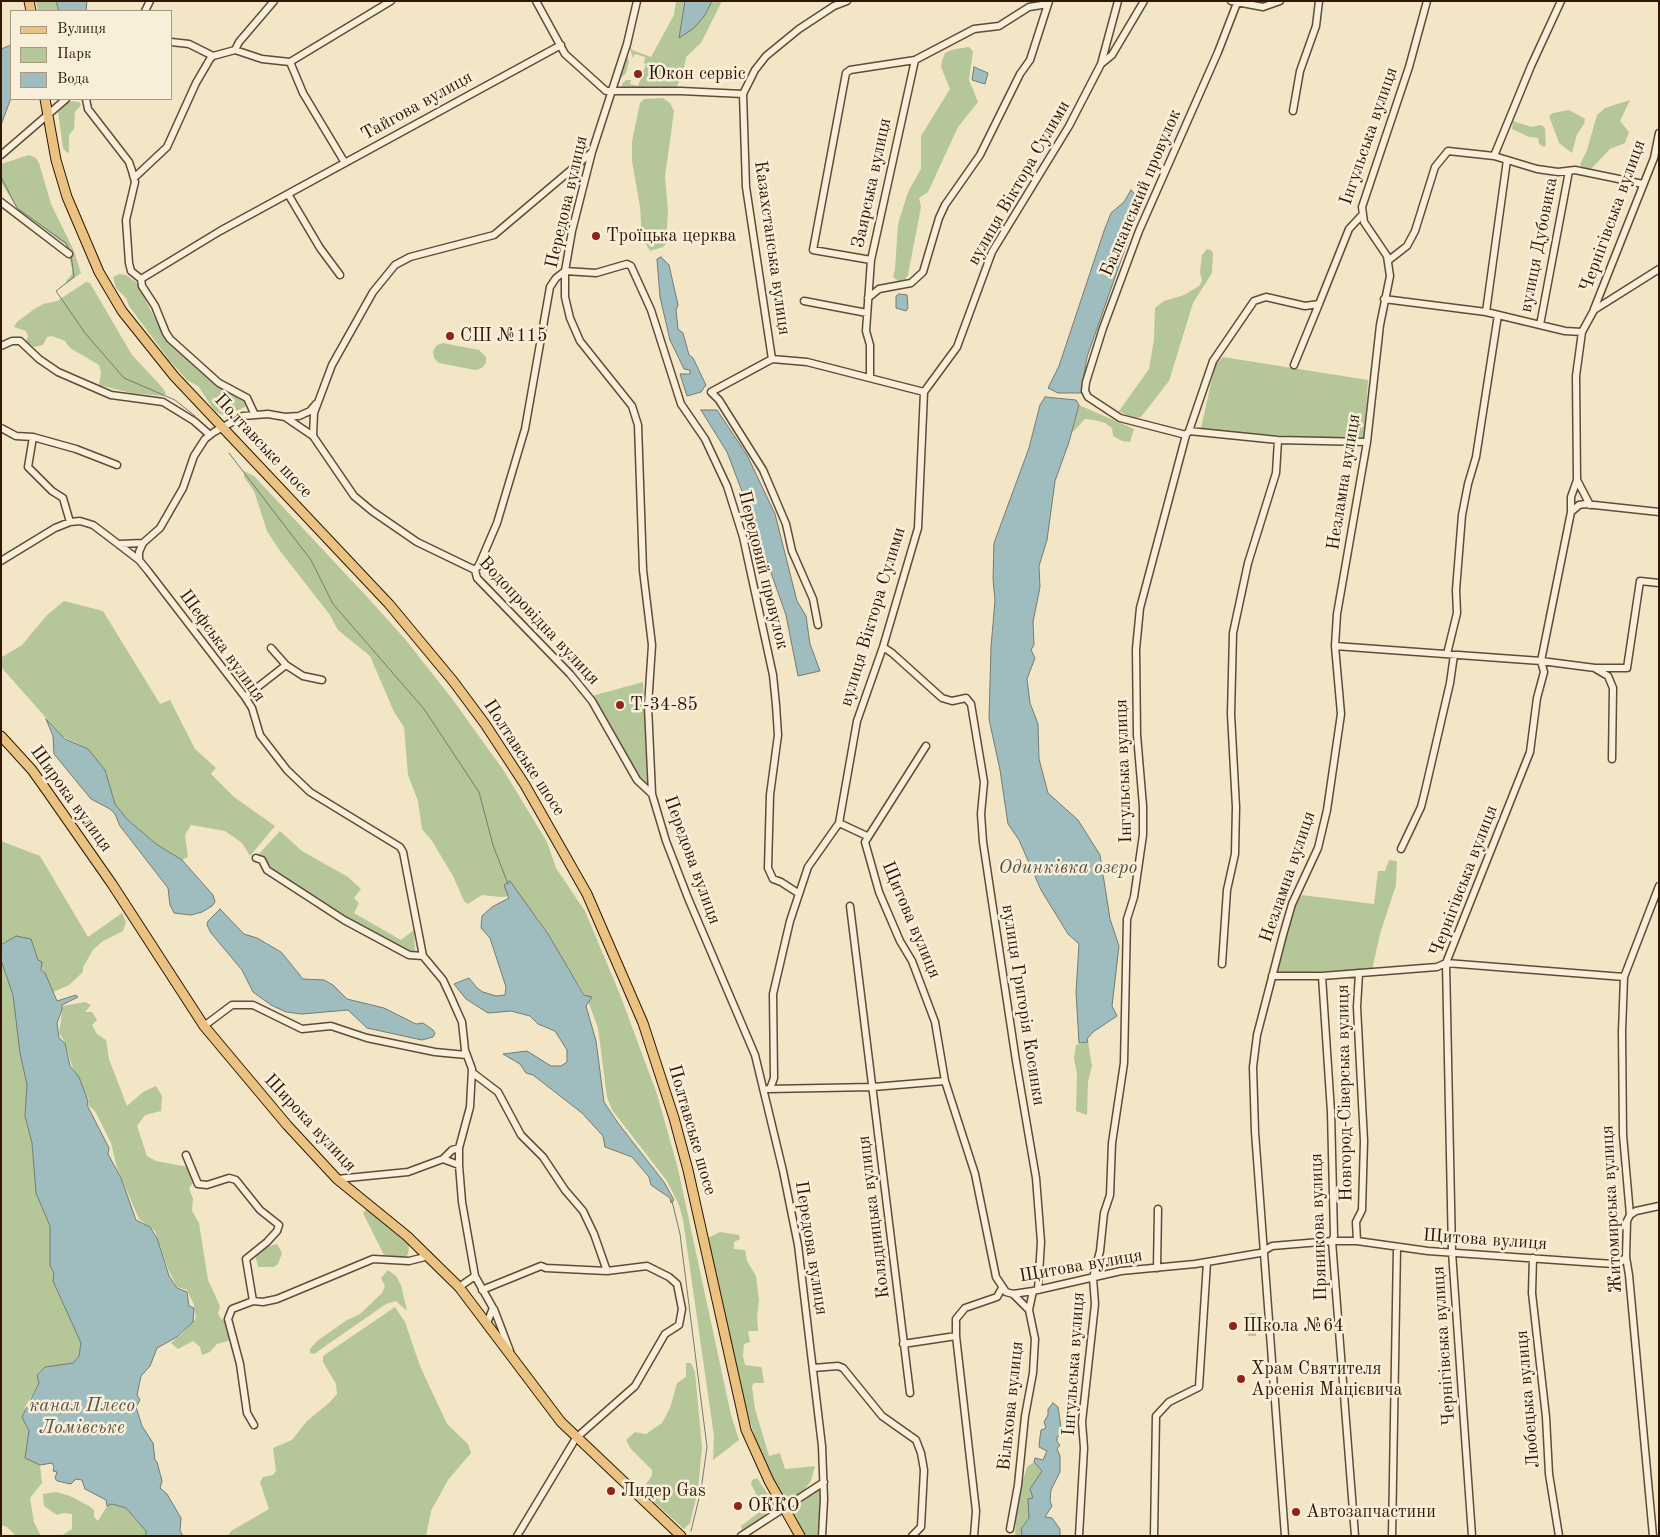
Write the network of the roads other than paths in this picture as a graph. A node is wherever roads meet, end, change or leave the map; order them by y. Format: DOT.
graph roads {
  1 [pos="274,1"];
  2 [pos="391,1"];
  3 [pos="536,1"];
  4 [pos="637,1"];
  5 [pos="847,1"];
  6 [pos="1118,1"];
  7 [pos="1144,1"];
  8 [pos="1280,1"];
  9 [pos="1319,1"];
  10 [pos="1427,1"];
  11 [pos="1561,1"];
  12 [pos="1049,2"];
  13 [pos="1234,2"];
  14 [pos="834,4"];
  15 [pos="172,42"];
  16 [pos="560,45"];
  17 [pos="235,50"];
  18 [pos="213,56"];
  19 [pos="915,60"];
  20 [pos="290,62"];
  21 [pos="1101,64"];
  22 [pos="612,90"];
  23 [pos="743,94"];
  24 [pos="45,100"];
  25 [pos="65,100"];
  26 [pos="86,100"];
  27 [pos="1292,111"];
  28 [pos="48,114"];
  29 [pos="1659,133"];
  30 [pos="592,152"];
  31 [pos="1,155"];
  32 [pos="1494,156"];
  33 [pos="1507,160"];
  34 [pos="129,162"];
  35 [pos="345,162"];
  36 [pos="148,165"];
  37 [pos="1568,171"];
  38 [pos="134,178"];
  39 [pos="1644,184"];
  40 [pos="288,194"];
  41 [pos="1,202"];
  42 [pos="1362,215"];
  43 [pos="69,254"];
  44 [pos="871,260"];
  45 [pos="1389,260"];
  46 [pos="1659,269"];
  47 [pos="565,271"];
  48 [pos="340,275"];
  49 [pos="141,279"];
  50 [pos="868,298"];
  51 [pos="1384,298"];
  52 [pos="804,301"];
  53 [pos="1319,304"];
  54 [pos="1594,310"];
  55 [pos="1486,312"];
  56 [pos="867,313"];
  57 [pos="1498,315"];
  58 [pos="1540,325"];
  59 [pos="1582,332"];
  60 [pos="1,346"];
  61 [pos="772,359"];
  62 [pos="1294,366"];
  63 [pos="870,377"];
  64 [pos="924,392"];
  65 [pos="319,401"];
  66 [pos="254,413"];
  67 [pos="285,417"];
  68 [pos="222,427"];
  69 [pos="1,428"];
  70 [pos="1188,433"];
  71 [pos="210,435"];
  72 [pos="313,436"];
  73 [pos="33,437"];
  74 [pos="1278,440"];
  75 [pos="1367,442"];
  76 [pos="117,465"];
  77 [pos="1577,480"];
  78 [pos="1590,505"];
  79 [pos="1571,512"];
  80 [pos="1659,512"];
  81 [pos="70,522"];
  82 [pos="117,543"];
  83 [pos="143,543"];
  84 [pos="140,560"];
  85 [pos="1,561"];
  86 [pos="475,570"];
  87 [pos="1659,583"];
  88 [pos="818,625"];
  89 [pos="1335,646"];
  90 [pos="271,648"];
  91 [pos="883,648"];
  92 [pos="1450,654"];
  93 [pos="1542,661"];
  94 [pos="286,665"];
  95 [pos="1595,668"];
  96 [pos="1612,668"];
  97 [pos="1608,676"];
  98 [pos="322,680"];
  99 [pos="245,697"];
  100 [pos="1,736"];
  101 [pos="926,746"];
  102 [pos="1612,759"];
  103 [pos="652,794"];
  104 [pos="839,823"];
  105 [pos="867,836"];
  106 [pos="1401,849"];
  107 [pos="256,858"];
  108 [pos="1659,886"];
  109 [pos="798,893"];
  110 [pos="850,906"];
  111 [pos="423,956"];
  112 [pos="1446,962"];
  113 [pos="1222,964"];
  114 [pos="1358,973"];
  115 [pos="1272,976"];
  116 [pos="1322,976"];
  117 [pos="1624,977"];
  118 [pos="204,1026"];
  119 [pos="466,1055"];
  120 [pos="473,1073"];
  121 [pos="944,1081"];
  122 [pos="873,1087"];
  123 [pos="767,1089"];
  124 [pos="459,1148"];
  125 [pos="186,1155"];
  126 [pos="443,1159"];
  127 [pos="458,1165"];
  128 [pos="337,1179"];
  129 [pos="1659,1206"];
  130 [pos="1158,1209"];
  131 [pos="1630,1215"];
  132 [pos="1332,1241"];
  133 [pos="1357,1241"];
  134 [pos="1397,1247"];
  135 [pos="1265,1251"];
  136 [pos="1452,1252"];
  137 [pos="429,1256"];
  138 [pos="1533,1258"];
  139 [pos="1626,1258"];
  140 [pos="1207,1262"];
  141 [pos="1157,1268"];
  142 [pos="607,1271"];
  143 [pos="475,1276"];
  144 [pos="1094,1278"];
  145 [pos="459,1287"];
  146 [pos="1002,1288"];
  147 [pos="482,1290"];
  148 [pos="1036,1291"];
  149 [pos="1013,1294"];
  150 [pos="253,1301"];
  151 [pos="493,1308"];
  152 [pos="1029,1310"];
  153 [pos="487,1323"];
  154 [pos="956,1336"];
  155 [pos="904,1344"];
  156 [pos="511,1356"];
  157 [pos="813,1368"];
  158 [pos="910,1393"];
  159 [pos="254,1426"];
  160 [pos="576,1438"];
  161 [pos="824,1482"];
  162 [pos="784,1508"];
  163 [pos="1010,1529"];
  164 [pos="679,1535"];
  165 [pos="517,1536"];
  166 [pos="742,1536"];
  167 [pos="800,1536"];
  168 [pos="822,1536"];
  169 [pos="912,1536"];
  170 [pos="974,1536"];
  171 [pos="1079,1536"];
  172 [pos="1154,1536"];
  173 [pos="1285,1536"];
  174 [pos="1355,1536"];
  175 [pos="1392,1536"];
  176 [pos="1472,1536"];
  177 [pos="1559,1536"];
  178 [pos="1653,1536"];
  1 -- 17 [label="street"];
  2 -- 20 [label="street"];
  3 -- 16 [label="street"];
  4 -- 22 [label="street, Передова вулиця"];
  5 -- 14 [label="street, Казахстанська вулиця"];
  6 -- 21 [label="street, вулиця Віктора Сулими"];
  7 -- 21 [label="street, вулиця Віктора Сулими"];
  8 -- 13 [label="street"];
  9 -- 27 [label="street"];
  10 -- 42 [label="street, Інгульська вулиця"];
  11 -- 32 [label="street"];
  12 -- 19 [label="street"];
  12 -- 50 [label="street"];
  13 -- 70 [label="street, Балканський провулок"];
  14 -- 23 [label="street, Казахстанська вулиця"];
  15 -- 18 [label="street"];
  16 -- 22 [label="street"];
  16 -- 35 [label="street, Тайгова вулиця"];
  17 -- 18 [label="street"];
  17 -- 20 [label="street"];
  18 -- 36 [label="street"];
  19 -- 44 [label="street, Заярська вулиця"];
  19 -- 44 [label="street"];
  20 -- 35 [label="street"];
  21 -- 64 [label="street, вулиця Віктора Сулими"];
  22 -- 23 [label="street"];
  22 -- 30 [label="street, Передова вулиця"];
  23 -- 61 [label="street, Казахстанська вулиця"];
  24 -- 28 [label="main road, Полтавське шосе"];
  25 -- 28 [label="street"];
  26 -- 34 [label="street"];
  28 -- 31 [label="street"];
  28 -- 68 [label="main road, Полтавське шосе"];
  29 -- 39 [label="street, Чернігівська вулиця"];
  30 -- 47 [label="street, Передова вулиця"];
  30 -- 65 [label="street"];
  32 -- 33 [label="street"];
  32 -- 45 [label="street"];
  33 -- 37 [label="street"];
  33 -- 55 [label="street"];
  34 -- 36 [label="street"];
  34 -- 38 [label="street"];
  35 -- 40 [label="street, Тайгова вулиця"];
  36 -- 38 [label="street"];
  37 -- 39 [label="street"];
  37 -- 58 [label="street, вулиця Дубовика"];
  38 -- 49 [label="street"];
  39 -- 54 [label="street, Чернігівська вулиця"];
  40 -- 48 [label="street"];
  40 -- 49 [label="street, Тайгова вулиця"];
  41 -- 43 [label="street"];
  42 -- 45 [label="street"];
  42 -- 53 [label="street, Інгульська вулиця"];
  44 -- 50 [label="street, Заярська вулиця"];
  45 -- 51 [label="street, Незламна вулиця"];
  46 -- 54 [label="street, Чернігівська вулиця"];
  47 -- 86 [label="street"];
  47 -- 103 [label="street, Передова вулиця"];
  47 -- 109 [label="street, Передовий провулок"];
  49 -- 66 [label="street"];
  50 -- 56 [label="street, Заярська вулиця"];
  51 -- 55 [label="street"];
  51 -- 75 [label="street, Незламна вулиця"];
  52 -- 56 [label="street"];
  53 -- 62 [label="street, Інгульська вулиця"];
  53 -- 70 [label="street, Інгульська вулиця"];
  54 -- 59 [label="street, Чернігівська вулиця"];
  55 -- 57 [label="street"];
  56 -- 63 [label="street, Заярська вулиця"];
  57 -- 58 [label="street"];
  57 -- 92 [label="street"];
  58 -- 59 [label="street"];
  59 -- 77 [label="street, Чернігівська вулиця"];
  60 -- 71 [label="street"];
  61 -- 63 [label="street, Казахстанська вулиця"];
  61 -- 88 [label="street, Казахстанська вулиця"];
  63 -- 64 [label="street, Казахстанська вулиця"];
  64 -- 91 [label="street, вулиця Віктора Сулими"];
  65 -- 67 [label="street, Водопровідна вулиця"];
  65 -- 72 [label="street"];
  66 -- 67 [label="street, Водопровідна вулиця"];
  66 -- 68 [label="street, Водопровідна вулиця"];
  67 -- 72 [label="street, Водопровідна вулиця"];
  68 -- 71 [label="street, Водопровідна вулиця"];
  68 -- 162 [label="main road, Полтавське шосе"];
  69 -- 73 [label="street"];
  70 -- 74 [label="street"];
  70 -- 144 [label="street, Інгульська вулиця"];
  71 -- 83 [label="street, Водопровідна вулиця"];
  72 -- 86 [label="street, Водопровідна вулиця"];
  73 -- 76 [label="street"];
  73 -- 81 [label="street"];
  74 -- 75 [label="street"];
  74 -- 113 [label="street"];
  75 -- 89 [label="street, Незламна вулиця"];
  77 -- 78 [label="street"];
  77 -- 79 [label="street, Чернігівська вулиця"];
  78 -- 79 [label="street"];
  78 -- 80 [label="street"];
  79 -- 93 [label="street, Чернігівська вулиця"];
  81 -- 82 [label="street, Шефська вулиця"];
  81 -- 85 [label="street"];
  82 -- 83 [label="street"];
  82 -- 84 [label="street, Шефська вулиця"];
  83 -- 84 [label="street"];
  84 -- 99 [label="street, Шефська вулиця"];
  86 -- 103 [label="street, Водопровідна вулиця"];
  87 -- 96 [label="street"];
  89 -- 92 [label="street"];
  89 -- 115 [label="street, Незламна вулиця"];
  90 -- 94 [label="street"];
  91 -- 104 [label="street, вулиця Віктора Сулими"];
  91 -- 148 [label="street, вулиця Григорія Косинки"];
  92 -- 93 [label="street"];
  92 -- 106 [label="street"];
  93 -- 95 [label="street"];
  93 -- 112 [label="street, Чернігівська вулиця"];
  94 -- 98 [label="street"];
  94 -- 99 [label="street"];
  95 -- 96 [label="street"];
  95 -- 97 [label="street"];
  96 -- 97 [label="street"];
  97 -- 102 [label="street"];
  99 -- 111 [label="street, Шефська вулиця"];
  100 -- 118 [label="main road, Широка вулиця"];
  101 -- 105 [label="street"];
  103 -- 123 [label="street, Передова вулиця"];
  104 -- 105 [label="street"];
  104 -- 109 [label="street, вулиця Віктора Сулими"];
  105 -- 121 [label="street, Щитова вулиця"];
  107 -- 111 [label="street"];
  108 -- 117 [label="street, Житомирська вулиця"];
  109 -- 123 [label="street, вулиця Віктора Сулими"];
  110 -- 122 [label="street, Колядницька вулиця"];
  111 -- 119 [label="street, Шефська вулиця"];
  112 -- 114 [label="street"];
  112 -- 117 [label="street"];
  112 -- 136 [label="street, Чернігівська вулиця"];
  114 -- 116 [label="street"];
  114 -- 133 [label="street, Новгород-Сіверська вулиця"];
  115 -- 116 [label="street"];
  115 -- 135 [label="street, Незламна вулиця"];
  116 -- 132 [label="street, Пряникова вулиця"];
  117 -- 131 [label="street, Житомирська вулиця"];
  118 -- 119 [label="street"];
  118 -- 128 [label="main road, Широка вулиця"];
  119 -- 120 [label="street, Шефська вулиця"];
  120 -- 124 [label="street"];
  120 -- 142 [label="street"];
  121 -- 122 [label="street"];
  121 -- 146 [label="street, Щитова вулиця"];
  122 -- 123 [label="street"];
  122 -- 155 [label="street, Колядницька вулиця"];
  123 -- 157 [label="street, Передова вулиця"];
  124 -- 126 [label="street"];
  124 -- 127 [label="street"];
  125 -- 150 [label="street"];
  126 -- 127 [label="street"];
  126 -- 128 [label="street"];
  127 -- 143 [label="street"];
  128 -- 137 [label="main road, Широка вулиця"];
  129 -- 131 [label="street"];
  130 -- 141 [label="street"];
  131 -- 139 [label="street, Житомирська вулиця"];
  132 -- 133 [label="street, Щитова вулиця"];
  132 -- 135 [label="street, Щитова вулиця"];
  132 -- 174 [label="street, Пряникова вулиця"];
  133 -- 134 [label="street, Щитова вулиця"];
  134 -- 136 [label="street, Щитова вулиця"];
  134 -- 175 [label="street"];
  135 -- 140 [label="street, Щитова вулиця"];
  135 -- 173 [label="street, Незламна вулиця"];
  136 -- 138 [label="street, Щитова вулиця"];
  136 -- 176 [label="street, Чернігівська вулиця"];
  137 -- 145 [label="main road, Широка вулиця"];
  137 -- 150 [label="street"];
  138 -- 139 [label="street, Щитова вулиця"];
  138 -- 177 [label="street, Любецька вулиця"];
  139 -- 178 [label="street, Житомирська вулиця"];
  140 -- 141 [label="street, Щитова вулиця"];
  140 -- 172 [label="street"];
  141 -- 144 [label="street, Щитова вулиця"];
  142 -- 147 [label="street"];
  142 -- 160 [label="street"];
  143 -- 145 [label="street"];
  143 -- 147 [label="street"];
  144 -- 148 [label="street, Щитова вулиця"];
  144 -- 171 [label="street, Інгульська вулиця"];
  145 -- 153 [label="main road, Широка вулиця"];
  146 -- 149 [label="street, Щитова вулиця"];
  146 -- 154 [label="street"];
  147 -- 151 [label="street"];
  148 -- 149 [label="street, Щитова вулиця"];
  148 -- 152 [label="street, вулиця Григорія Косинки"];
  149 -- 152 [label="street"];
  150 -- 159 [label="street"];
  151 -- 153 [label="street"];
  151 -- 156 [label="street"];
  152 -- 163 [label="street, Вільхова вулиця"];
  153 -- 156 [label="main road, Широка вулиця"];
  154 -- 155 [label="street"];
  154 -- 170 [label="street"];
  155 -- 158 [label="street, Колядницька вулиця"];
  156 -- 160 [label="main road, Широка вулиця"];
  157 -- 161 [label="street, Передова вулиця"];
  157 -- 169 [label="street"];
  160 -- 164 [label="main road, Широка вулиця"];
  160 -- 165 [label="street"];
  161 -- 162 [label="street"];
  161 -- 168 [label="street, Передова вулиця"];
  162 -- 166 [label="street"];
  162 -- 167 [label="main road, Полтавське шосе"];
}
